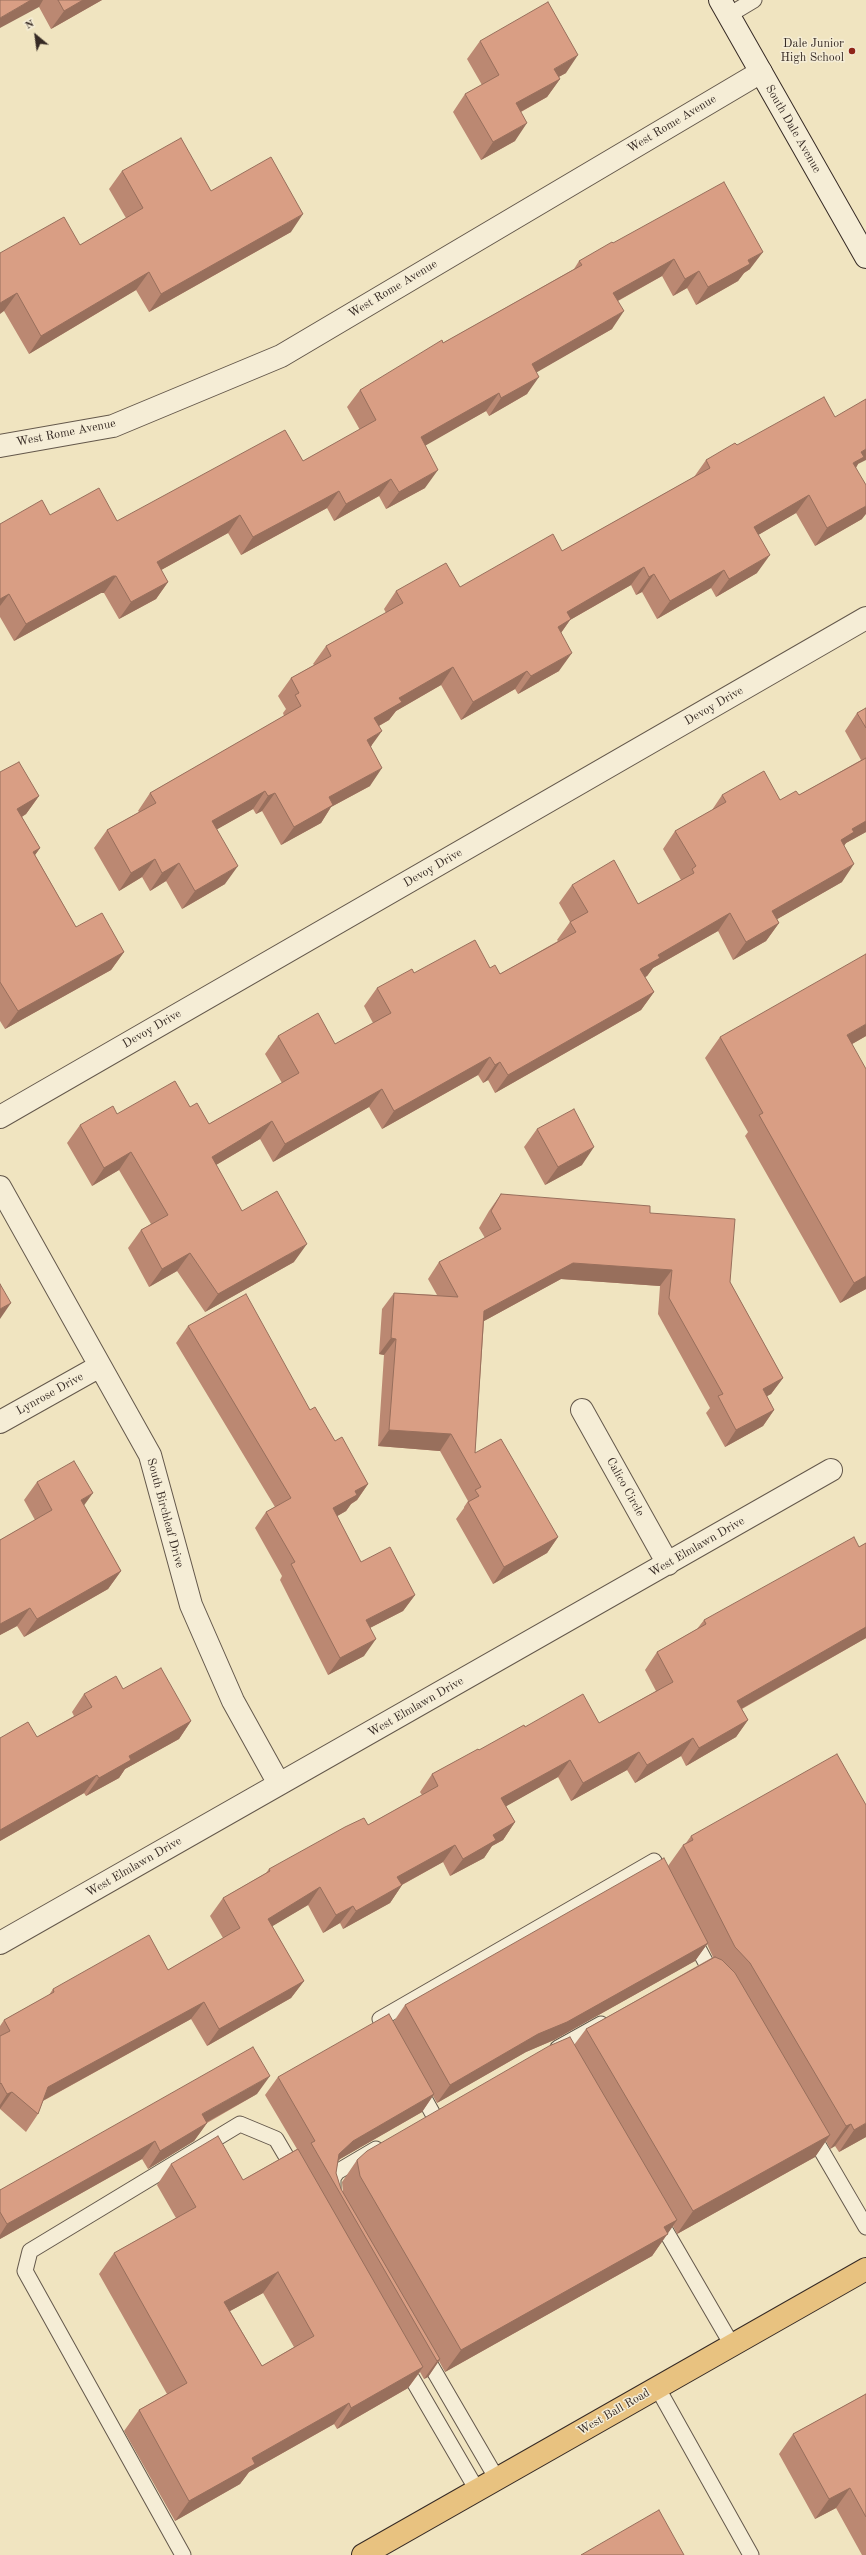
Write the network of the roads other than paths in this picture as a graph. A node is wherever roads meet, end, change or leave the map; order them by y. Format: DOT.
graph roads {
  1 [pos="754,0"];
  2 [pos="724,8"];
  3 [pos="760,72"];
  4 [pos="866,257"];
  5 [pos="0,446"];
  6 [pos="866,618"];
  7 [pos="0,1117"];
  8 [pos="0,1187"];
  9 [pos="100,1366"];
  10 [pos="582,1410"];
  11 [pos="0,1422"];
  12 [pos="831,1470"];
  13 [pos="668,1564"];
  14 [pos="279,1784"];
  15 [pos="672,1896"];
  16 [pos="686,1925"];
  17 [pos="0,1943"];
  18 [pos="692,1972"];
  19 [pos="612,2017"];
  20 [pos="395,2046"];
  21 [pos="556,2054"];
  22 [pos="411,2074"];
  23 [pos="447,2108"];
  24 [pos="434,2116"];
  25 [pos="804,2121"];
  26 [pos="420,2123"];
  27 [pos="387,2143"];
  28 [pos="301,2183"];
  29 [pos="648,2200"];
  30 [pos="340,2208"];
  31 [pos="866,2228"];
  32 [pos="866,2269"];
  33 [pos="414,2336"];
  34 [pos="732,2345"];
  35 [pos="397,2352"];
  36 [pos="657,2387"];
  37 [pos="497,2479"];
  38 [pos="477,2490"];
  39 [pos="183,2555"];
  40 [pos="363,2555"];
  41 [pos="751,2555"];
  1 -- 2 [label="lane"];
  2 -- 3 [label="street, South Dale Avenue"];
  3 -- 4 [label="street, South Dale Avenue"];
  3 -- 5 [label="street, West Rome Avenue"];
  6 -- 7 [label="street, Devoy Drive"];
  8 -- 9 [label="street, South Birchleaf Drive"];
  9 -- 11 [label="street, Lynrose Drive"];
  9 -- 14 [label="street, South Birchleaf Drive"];
  10 -- 13 [label="street, Calico Circle"];
  12 -- 13 [label="street, West Elmlawn Drive"];
  13 -- 14 [label="street, West Elmlawn Drive"];
  14 -- 17 [label="street, West Elmlawn Drive"];
  15 -- 20 [label="lane"];
  16 -- 18 [label="lane"];
  19 -- 21 [label="lane"];
  22 -- 24 [label="lane"];
  23 -- 24 [label="lane"];
  24 -- 26 [label="lane"];
  25 -- 31 [label="lane"];
  27 -- 30 [label="lane"];
  28 -- 39 [label="lane"];
  29 -- 34 [label="lane"];
  32 -- 34 [label="main road, West Ball Road"];
  33 -- 37 [label="lane"];
  34 -- 36 [label="main road, West Ball Road"];
  35 -- 38 [label="lane"];
  36 -- 37 [label="main road, West Ball Road"];
  36 -- 41 [label="lane"];
  37 -- 38 [label="main road, West Ball Road"];
  38 -- 40 [label="main road, West Ball Road"];
}
